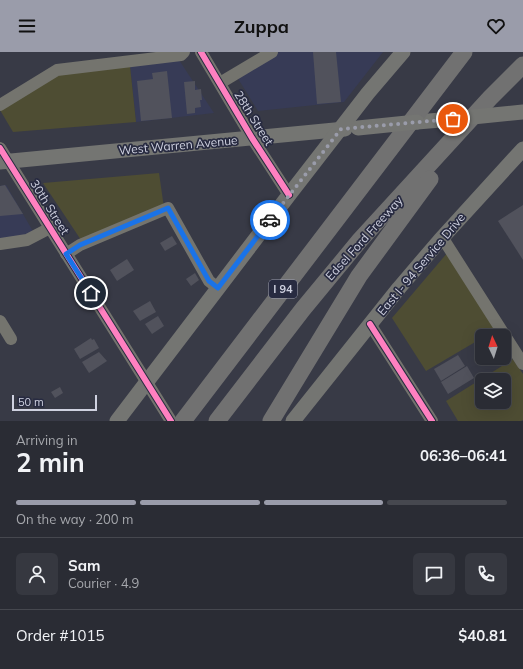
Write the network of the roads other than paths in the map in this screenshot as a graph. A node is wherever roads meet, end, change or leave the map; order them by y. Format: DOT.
graph roads {
  1 [pos="184,52"];
  2 [pos="201,52"];
  3 [pos="272,52"];
  4 [pos="403,52"];
  5 [pos="464,52"];
  6 [pos="523,65"];
  7 [pos="220,83"];
  8 [pos="0,105"];
  9 [pos="523,112"];
  10 [pos="341,129"];
  11 [pos="252,138"];
  12 [pos="0,148"];
  13 [pos="523,149"];
  14 [pos="443,150"];
  15 [pos="4,161"];
  16 [pos="290,195"];
  17 [pos="50,228"];
  18 [pos="442,237"];
  19 [pos="0,244"];
  20 [pos="66,254"];
  21 [pos="218,288"];
  22 [pos="0,321"];
  23 [pos="370,324"];
  24 [pos="11,339"];
  25 [pos="523,364"];
  26 [pos="147,382"];
  27 [pos="117,421"];
  28 [pos="171,421"];
  29 [pos="183,421"];
  30 [pos="217,421"];
  31 [pos="271,421"];
  32 [pos="294,421"];
  33 [pos="432,421"];
  1 -- 8 [label="street"];
  2 -- 7 [label="street, 28th Street"];
  3 -- 7 [label="street"];
  4 -- 10 [label="main road"];
  5 -- 29 [label="highway, I 94"];
  6 -- 14 [label="highway, Edsel Ford Freeway / I 94"];
  7 -- 11 [label="street, 28th Street"];
  9 -- 10 [label="main road, West Warren Avenue, bridge"];
  10 -- 11 [label="main road, West Warren Avenue"];
  10 -- 16 [label="main road"];
  11 -- 15 [label="main road, West Warren Avenue"];
  11 -- 16 [label="street, 28th Street"];
  12 -- 15 [label="street, 30th Street"];
  13 -- 18 [label="main road, East I- 94 Service Drive"];
  14 -- 30 [label="highway, Edsel Ford Freeway / I 94"];
  14 -- 31 [label="highway"];
  15 -- 17 [label="street, 30th Street"];
  16 -- 21 [label="main road"];
  17 -- 19 [label="street"];
  17 -- 20 [label="street, 30th Street"];
  18 -- 23 [label="main road, East I- 94 Service Drive"];
  18 -- 25 [label="street"];
  20 -- 21 [label="street"];
  20 -- 26 [label="street, 30th Street"];
  21 -- 26 [label="main road"];
  22 -- 24 [label="street"];
  23 -- 32 [label="main road, East I- 94 Service Drive"];
  23 -- 33 [label="street"];
  26 -- 27 [label="main road"];
  26 -- 28 [label="street, 30th Street"];
}
